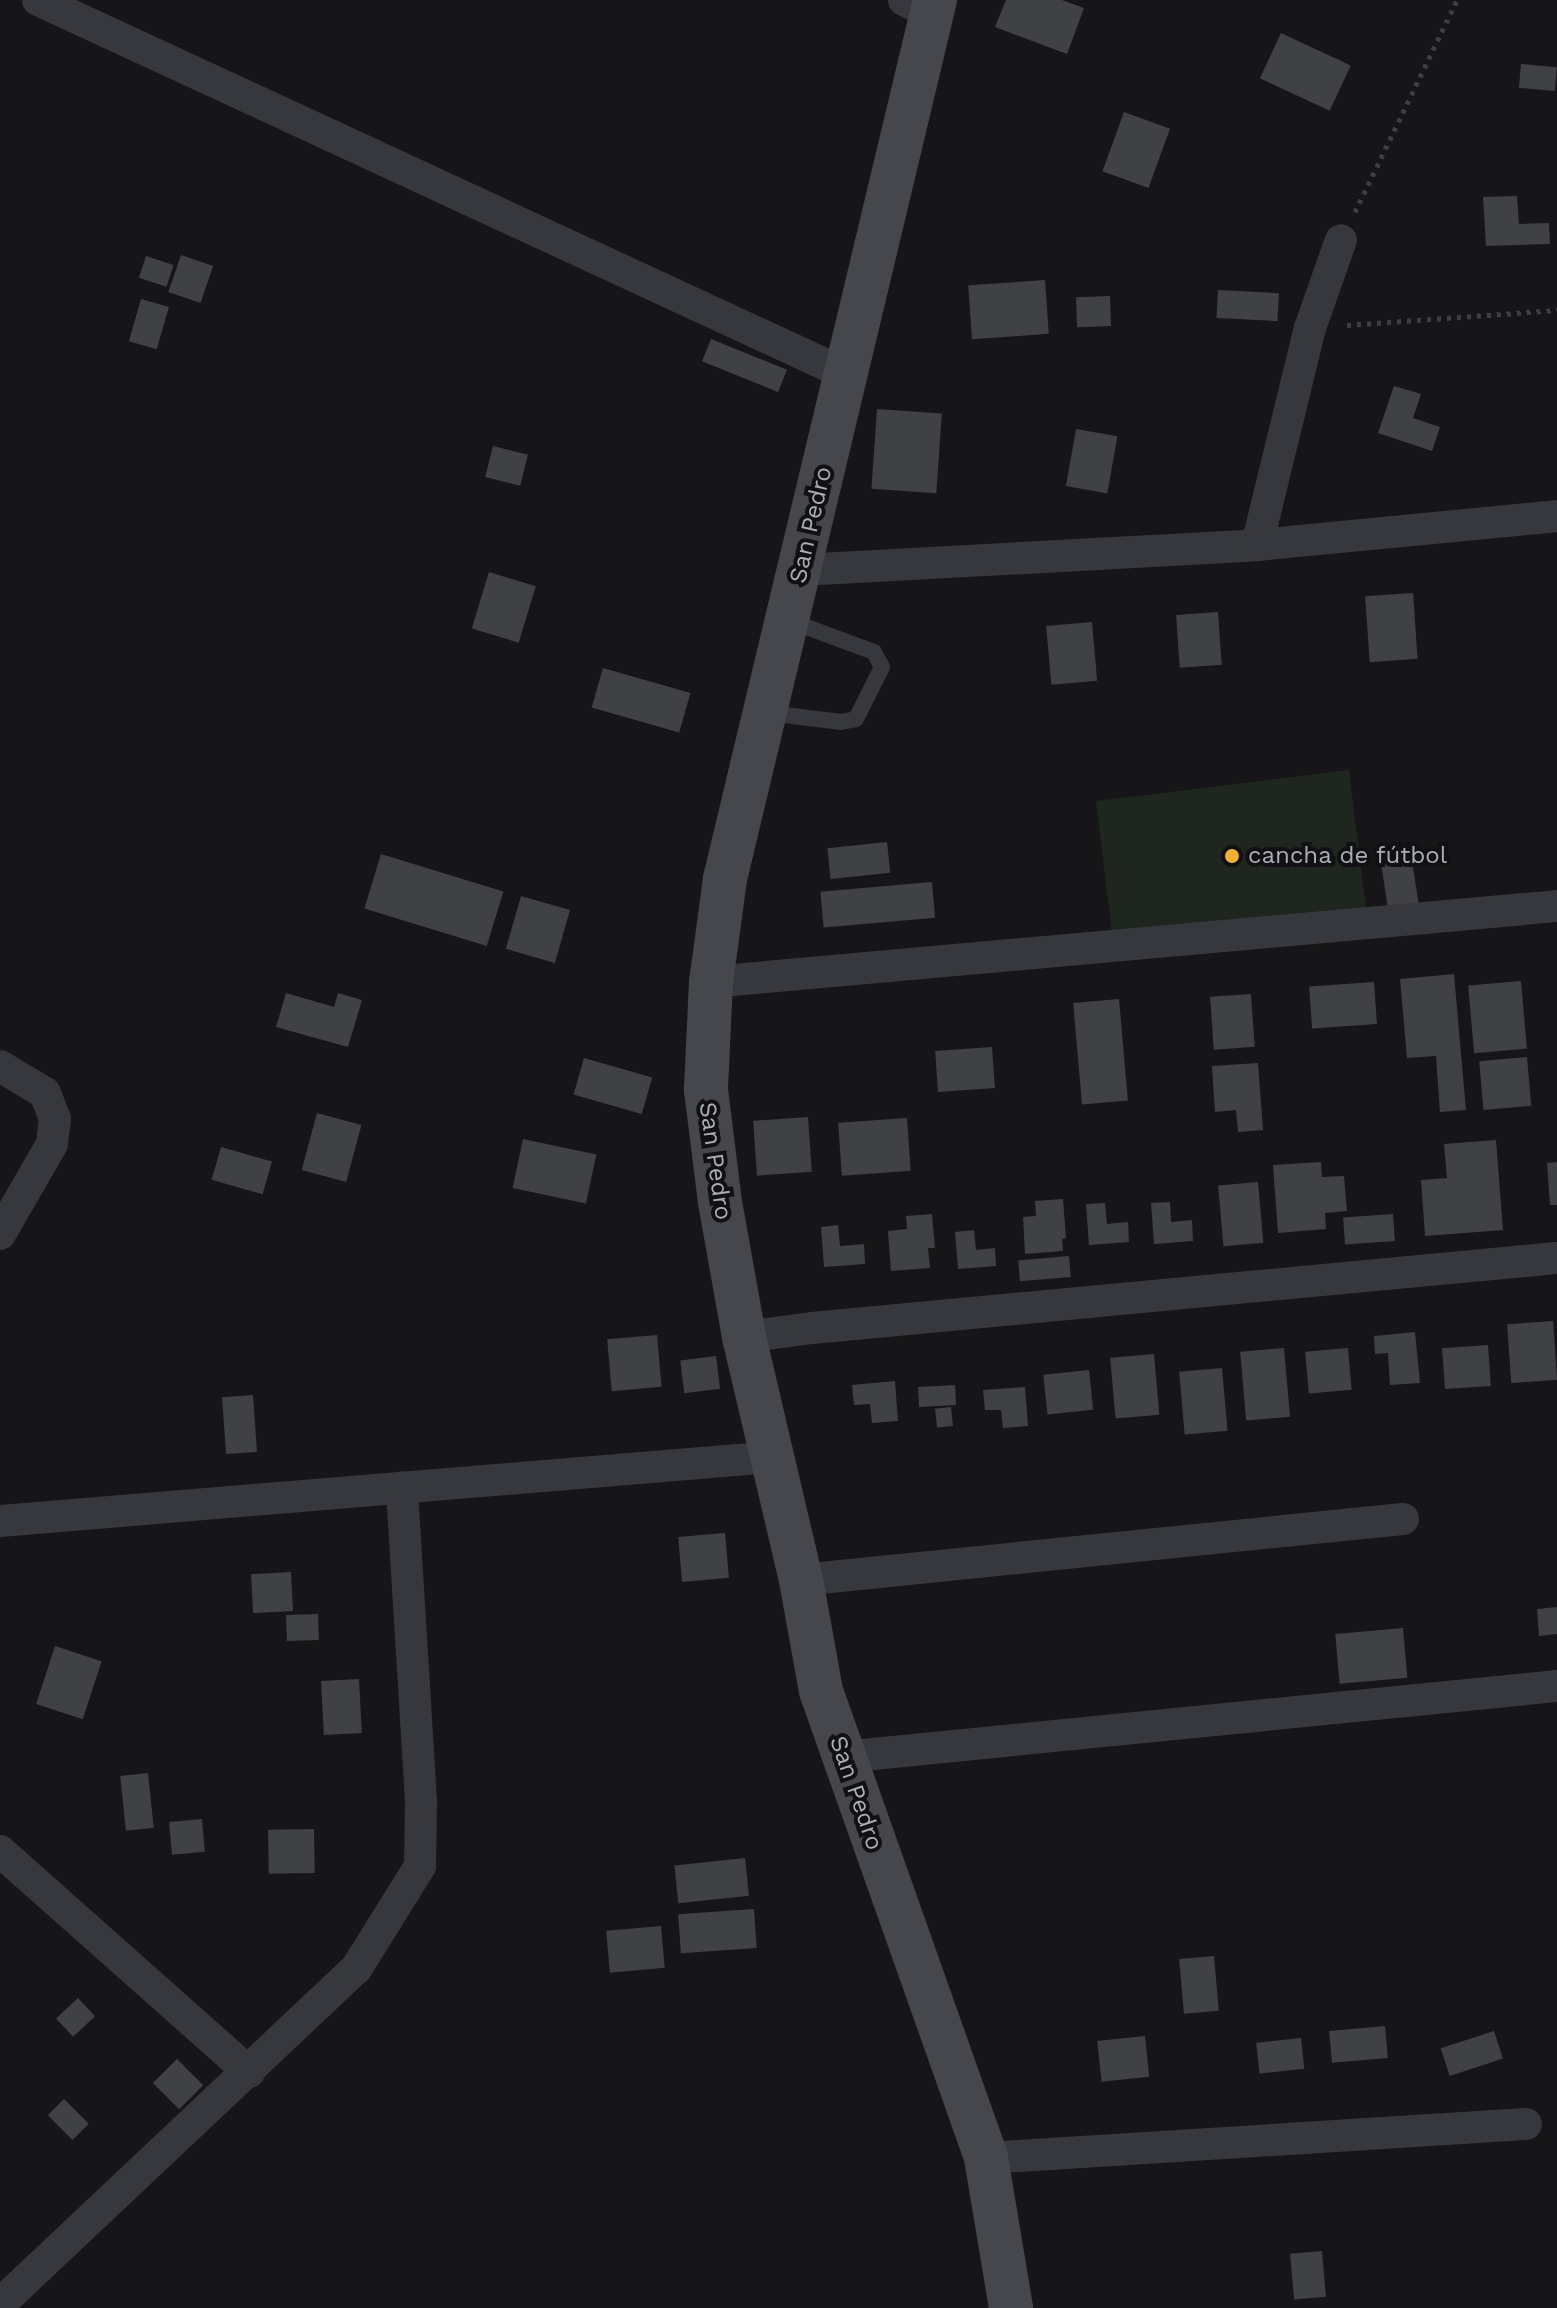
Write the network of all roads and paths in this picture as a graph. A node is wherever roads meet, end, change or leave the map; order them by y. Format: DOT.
graph roads {
  1 [pos="38,0"];
  2 [pos="1457,0"];
  3 [pos="923,5"];
  4 [pos="1341,240"];
  5 [pos="1557,310"];
  6 [pos="1310,328"];
  7 [pos="846,374"];
  8 [pos="1557,516"];
  9 [pos="1257,545"];
  10 [pos="801,570"];
  11 [pos="788,620"];
  12 [pos="766,712"];
  13 [pos="1557,906"];
  14 [pos="711,982"];
  15 [pos="0,1066"];
  16 [pos="0,1234"];
  17 [pos="1557,1258"];
  18 [pos="744,1337"];
  19 [pos="773,1457"];
  20 [pos="402,1488"];
  21 [pos="1403,1519"];
  22 [pos="0,1521"];
  23 [pos="801,1580"];
  24 [pos="1557,1686"];
  25 [pos="843,1757"];
  26 [pos="0,1851"];
  27 [pos="249,2072"];
  28 [pos="1526,2124"];
  29 [pos="986,2158"];
  30 [pos="0,2304"];
  31 [pos="1011,2308"];
  1 -- 7 [label="street"];
  2 -- 4 [label="path"];
  3 -- 7 [label="main road, San Pedro"];
  4 -- 6 [label="street"];
  5 -- 6 [label="path"];
  6 -- 9 [label="street"];
  7 -- 10 [label="main road, San Pedro"];
  8 -- 9 [label="street"];
  9 -- 10 [label="street"];
  10 -- 11 [label="main road, San Pedro"];
  11 -- 12 [label="main road, San Pedro"];
  11 -- 12 [label="lane"];
  12 -- 14 [label="main road, San Pedro"];
  13 -- 14 [label="street"];
  14 -- 18 [label="main road, San Pedro"];
  15 -- 16 [label="street"];
  17 -- 18 [label="street"];
  18 -- 19 [label="main road, San Pedro"];
  19 -- 20 [label="street"];
  19 -- 23 [label="main road, San Pedro"];
  20 -- 22 [label="street"];
  20 -- 27 [label="street"];
  21 -- 23 [label="street"];
  23 -- 25 [label="main road, San Pedro"];
  24 -- 25 [label="street"];
  25 -- 29 [label="main road, San Pedro"];
  26 -- 27 [label="street"];
  27 -- 30 [label="street"];
  28 -- 29 [label="street"];
  29 -- 31 [label="main road, San Pedro"];
}
